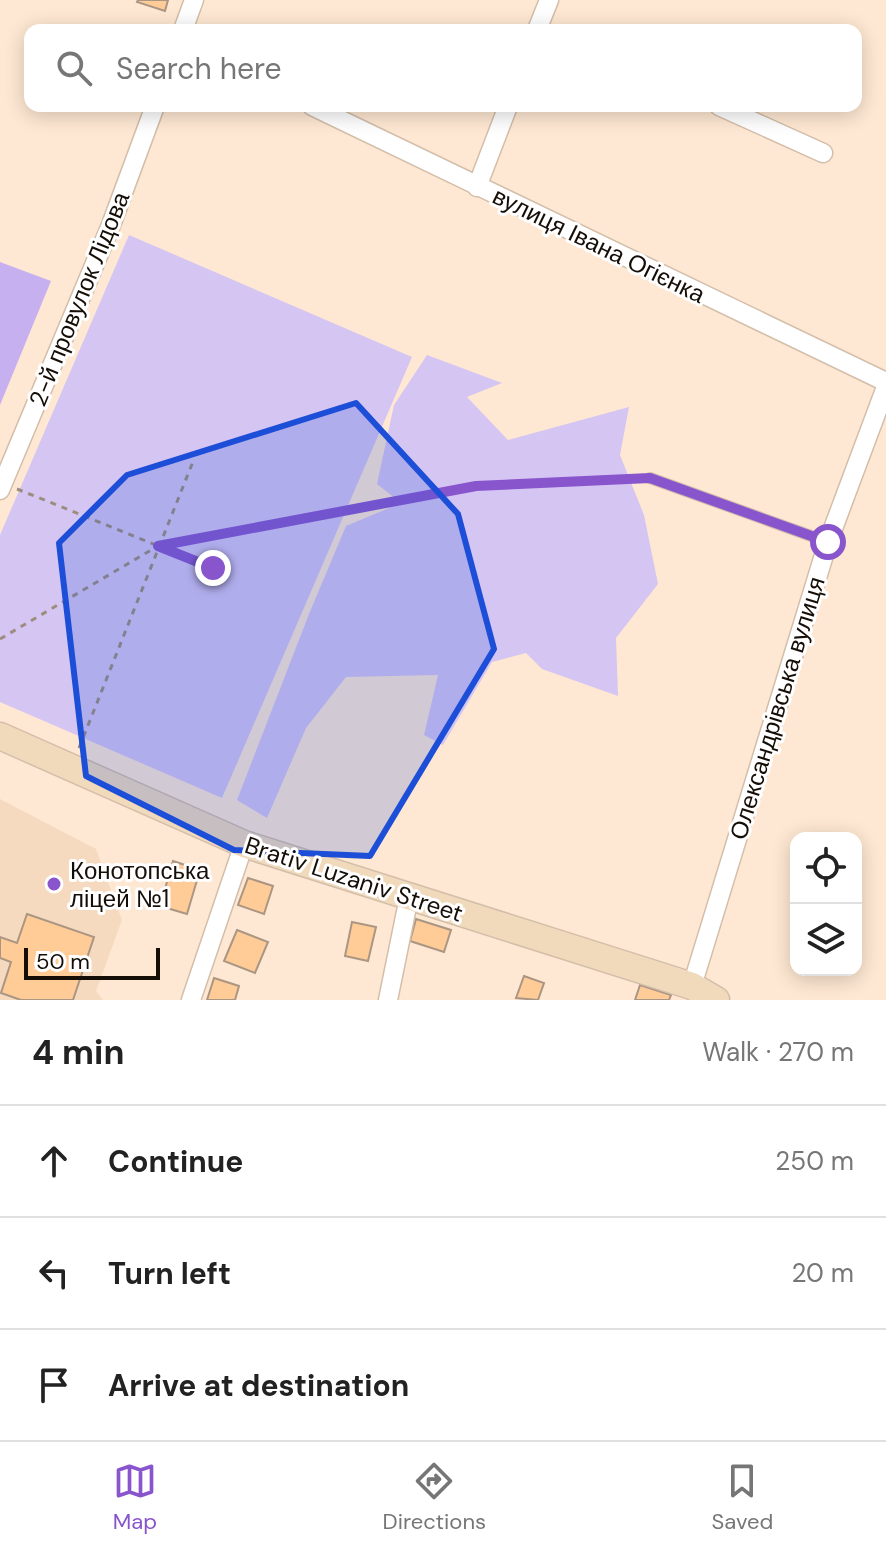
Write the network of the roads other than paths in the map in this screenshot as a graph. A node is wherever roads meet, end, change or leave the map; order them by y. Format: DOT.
graph roads {
  1 [pos="194,0"];
  2 [pos="549,0"];
  3 [pos="185,24"];
  4 [pos="544,24"];
  5 [pos="153,112"];
  6 [pos="324,112"];
  7 [pos="506,112"];
  8 [pos="732,112"];
  9 [pos="823,153"];
  10 [pos="477,187"];
  11 [pos="886,384"];
  12 [pos="650,478"];
  13 [pos="0,490"];
  14 [pos="828,542"];
  15 [pos="0,736"];
  16 [pos="244,844"];
  17 [pos="409,897"];
  18 [pos="689,993"];
  19 [pos="191,1000"];
  20 [pos="388,1000"];
  21 [pos="716,1000"];
  1 -- 3 [label="street"];
  2 -- 4 [label="street"];
  5 -- 13 [label="street, 2-й провулок Лідова"];
  6 -- 10 [label="street, вулиця Івана Огієнка"];
  7 -- 10 [label="street"];
  8 -- 9 [label="street"];
  10 -- 11 [label="street, вулиця Івана Огієнка"];
  11 -- 14 [label="street, Олександрівська вулиця"];
  12 -- 14 [label="lane"];
  14 -- 18 [label="street, Олександрівська вулиця"];
  15 -- 16 [label="main road, Brativ Luzaniv Street"];
  16 -- 17 [label="main road, Brativ Luzaniv Street"];
  16 -- 19 [label="street"];
  17 -- 18 [label="main road, Brativ Luzaniv Street"];
  17 -- 20 [label="street"];
  18 -- 21 [label="main road, Brativ Luzaniv Street"];
}
